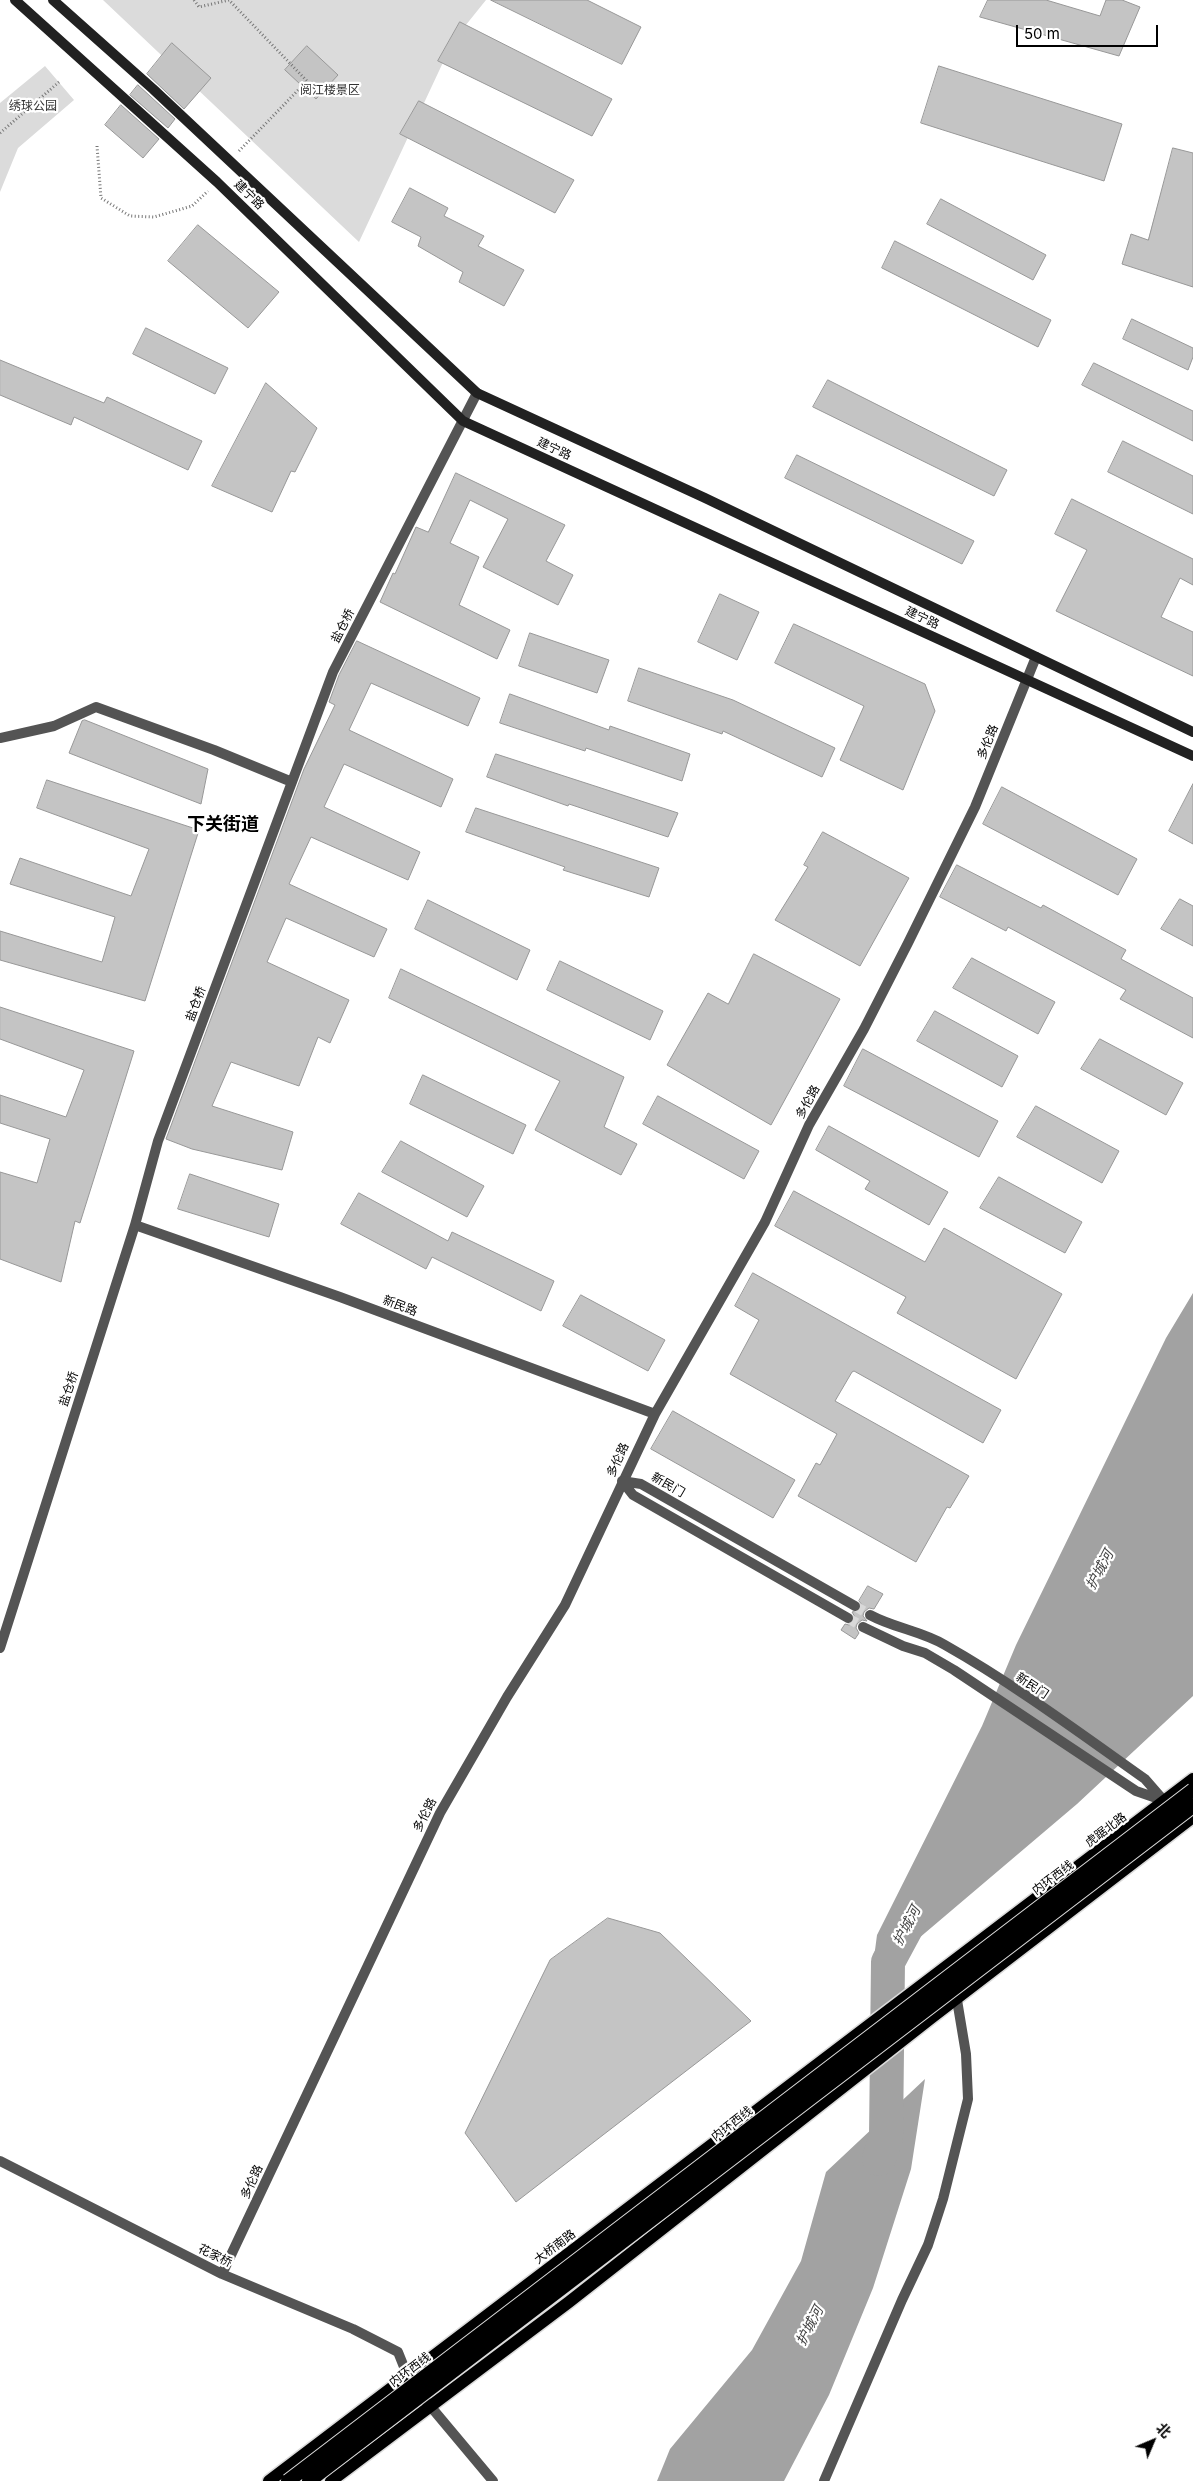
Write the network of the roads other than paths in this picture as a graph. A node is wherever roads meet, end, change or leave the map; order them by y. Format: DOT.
graph roads {
  1 [pos="15,0"];
  2 [pos="52,0"];
  3 [pos="477,393"];
  4 [pos="463,421"];
  5 [pos="1036,657"];
  6 [pos="1027,680"];
  7 [pos="1193,732"];
  8 [pos="0,738"];
  9 [pos="1193,756"];
  10 [pos="292,782"];
  11 [pos="135,1225"];
  12 [pos="655,1414"];
  13 [pos="622,1481"];
  14 [pos="855,1606"];
  15 [pos="870,1615"];
  16 [pos="848,1618"];
  17 [pos="863,1627"];
  18 [pos="0,1648"];
  19 [pos="1193,1780"];
  20 [pos="1193,1790"];
  21 [pos="1165,1802"];
  22 [pos="1193,1806"];
  23 [pos="1191,1820"];
  24 [pos="957,2000"];
  25 [pos="857,2033"];
  26 [pos="0,2161"];
  27 [pos="222,2274"];
  28 [pos="407,2378"];
  29 [pos="430,2406"];
  30 [pos="269,2481"];
  31 [pos="288,2481"];
  32 [pos="309,2481"];
  33 [pos="331,2481"];
  34 [pos="492,2481"];
  35 [pos="824,2481"];
  1 -- 4 [label="main road, 建宁路"];
  2 -- 3 [label="main road, 建宁路"];
  3 -- 4 [label="street, 盐仓桥"];
  3 -- 5 [label="main road, 建宁路"];
  4 -- 6 [label="main road, 建宁路"];
  4 -- 10 [label="street, 盐仓桥"];
  5 -- 6 [label="street, 多伦路"];
  5 -- 7 [label="main road, 建宁路"];
  6 -- 9 [label="main road, 建宁路"];
  6 -- 12 [label="street, 多伦路"];
  8 -- 10 [label="street"];
  10 -- 11 [label="street, 盐仓桥"];
  11 -- 12 [label="street, 新民路"];
  11 -- 18 [label="street, 盐仓桥"];
  12 -- 13 [label="street, 多伦路"];
  13 -- 14 [label="street, 新民门"];
  13 -- 16 [label="street"];
  13 -- 27 [label="street, 多伦路"];
  15 -- 21 [label="street, 新民门"];
  17 -- 21 [label="street"];
  19 -- 21 [label="main road, 虎踞北路"];
  20 -- 31 [label="highway, 内环西线, bridge"];
  21 -- 23 [label="street"];
  21 -- 25 [label="main road, 虎踞北路"];
  22 -- 32 [label="highway, bridge"];
  23 -- 24 [label="main road"];
  24 -- 29 [label="main road"];
  24 -- 35 [label="street"];
  25 -- 28 [label="main road, 大桥南路"];
  26 -- 27 [label="street, 花家桥"];
  27 -- 28 [label="street, 花家桥"];
  28 -- 29 [label="street"];
  28 -- 30 [label="main road, 大桥南路"];
  29 -- 33 [label="main road"];
  29 -- 34 [label="street"];
}
